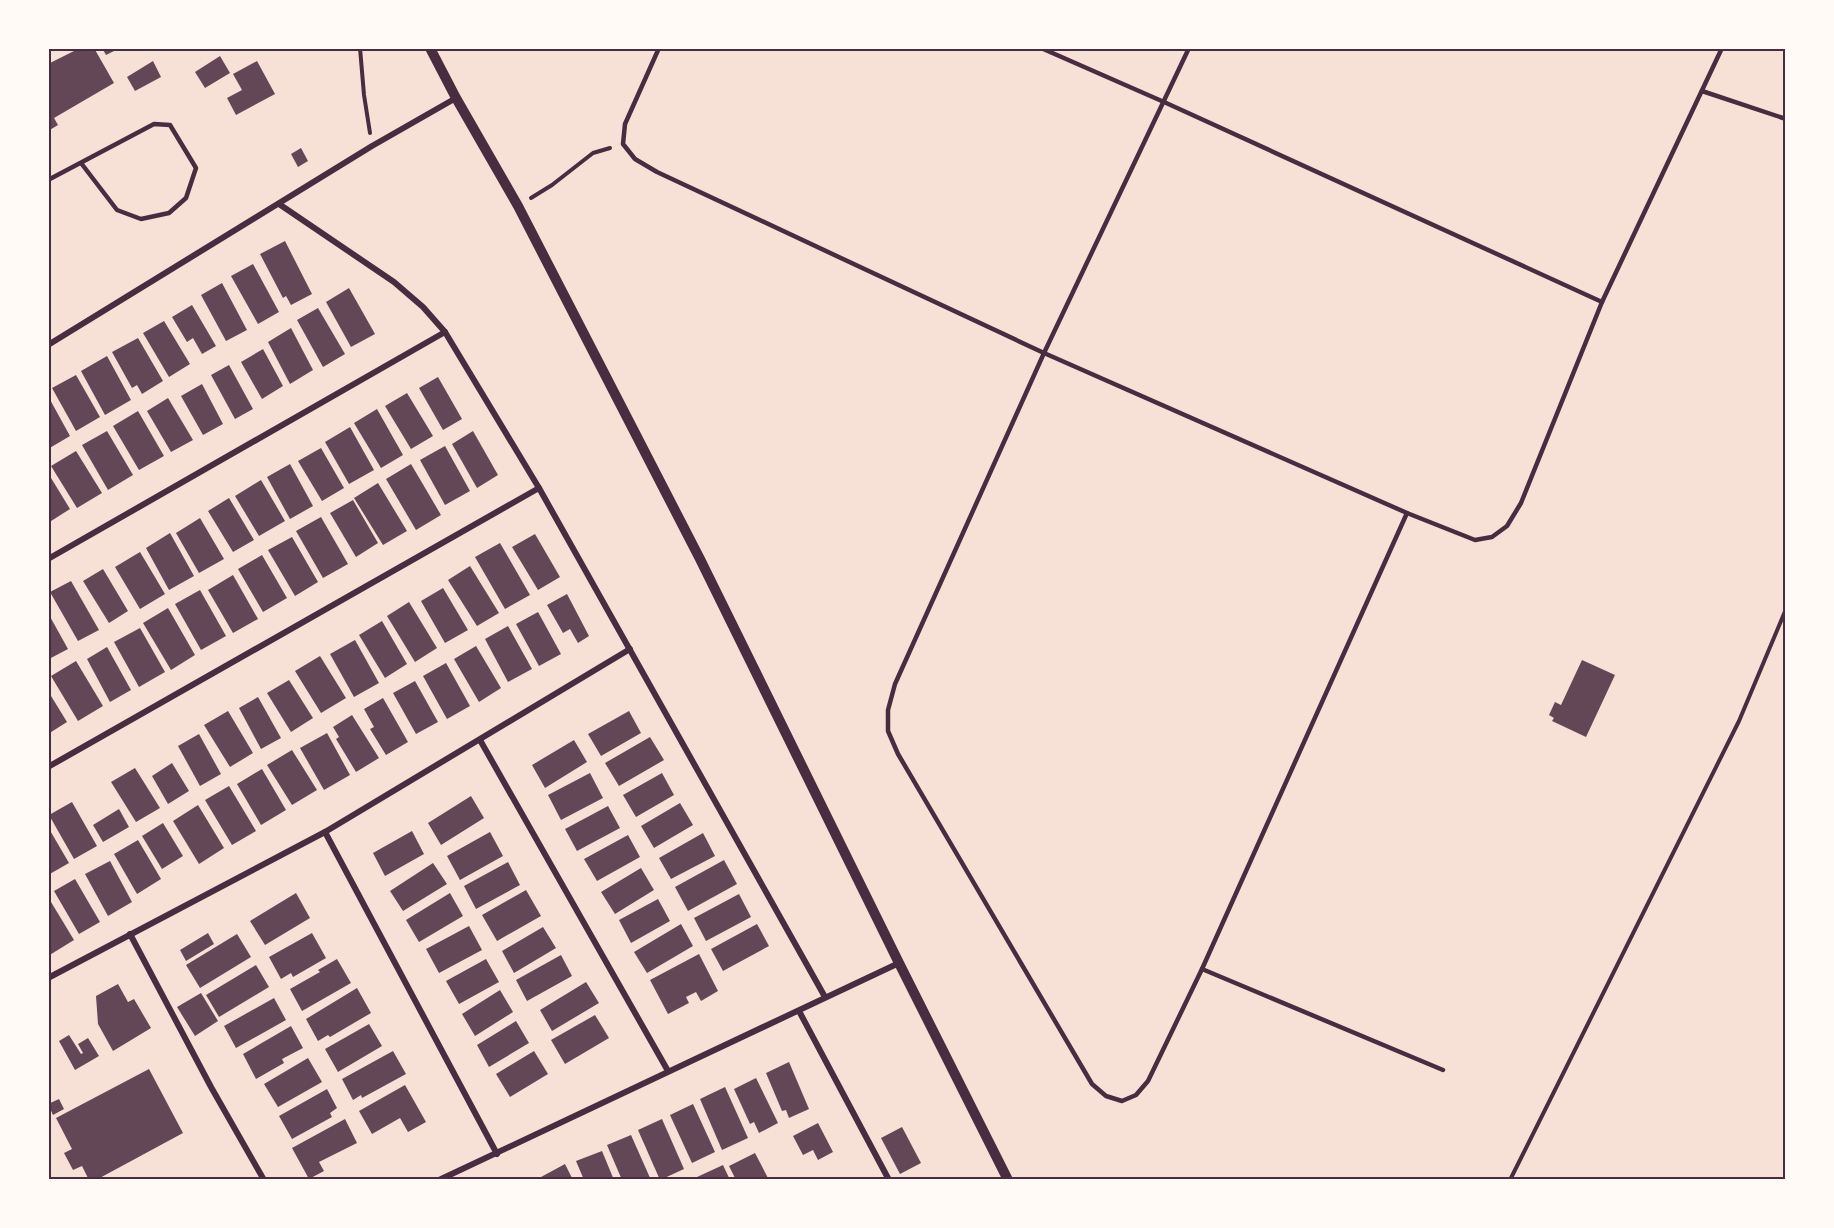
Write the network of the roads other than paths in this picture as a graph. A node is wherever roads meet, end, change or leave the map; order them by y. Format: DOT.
graph roads {
  1 [pos="430,48"];
  2 [pos="659,48"];
  3 [pos="1041,48"];
  4 [pos="1189,48"];
  5 [pos="1722,48"];
  6 [pos="1702,91"];
  7 [pos="456,98"];
  8 [pos="1164,102"];
  9 [pos="1786,118"];
  10 [pos="81,163"];
  11 [pos="48,180"];
  12 [pos="279,204"];
  13 [pos="1602,302"];
  14 [pos="445,332"];
  15 [pos="48,345"];
  16 [pos="1044,353"];
  17 [pos="539,488"];
  18 [pos="1407,513"];
  19 [pos="48,560"];
  20 [pos="630,650"];
  21 [pos="480,740"];
  22 [pos="48,767"];
  23 [pos="325,832"];
  24 [pos="130,934"];
  25 [pos="899,963"];
  26 [pos="1202,969"];
  27 [pos="48,978"];
  28 [pos="825,997"];
  29 [pos="799,1011"];
  30 [pos="1443,1070"];
  31 [pos="668,1071"];
  32 [pos="497,1154"];
  33 [pos="264,1180"];
  34 [pos="439,1180"];
  35 [pos="889,1180"];
  36 [pos="1008,1180"];
  1 -- 7 [label="street"];
  2 -- 16 [label="lane"];
  3 -- 8 [label="lane"];
  4 -- 8 [label="lane"];
  5 -- 6 [label="lane"];
  6 -- 9 [label="lane"];
  6 -- 13 [label="lane"];
  7 -- 12 [label="street"];
  7 -- 25 [label="street"];
  8 -- 13 [label="lane"];
  8 -- 16 [label="lane"];
  10 -- 10 [label="lane"];
  10 -- 11 [label="lane"];
  12 -- 14 [label="street"];
  12 -- 15 [label="street"];
  13 -- 18 [label="lane"];
  14 -- 17 [label="street"];
  14 -- 19 [label="street"];
  16 -- 18 [label="lane"];
  16 -- 26 [label="lane"];
  17 -- 20 [label="street"];
  17 -- 22 [label="street"];
  18 -- 26 [label="lane"];
  20 -- 21 [label="street"];
  20 -- 28 [label="street"];
  21 -- 23 [label="street"];
  21 -- 31 [label="street"];
  23 -- 24 [label="street"];
  23 -- 32 [label="street"];
  24 -- 27 [label="street"];
  24 -- 33 [label="street"];
  25 -- 28 [label="street"];
  25 -- 36 [label="street"];
  26 -- 30 [label="lane"];
  28 -- 29 [label="street"];
  29 -- 31 [label="street"];
  29 -- 35 [label="street"];
  31 -- 32 [label="street"];
  32 -- 34 [label="street"];
}
